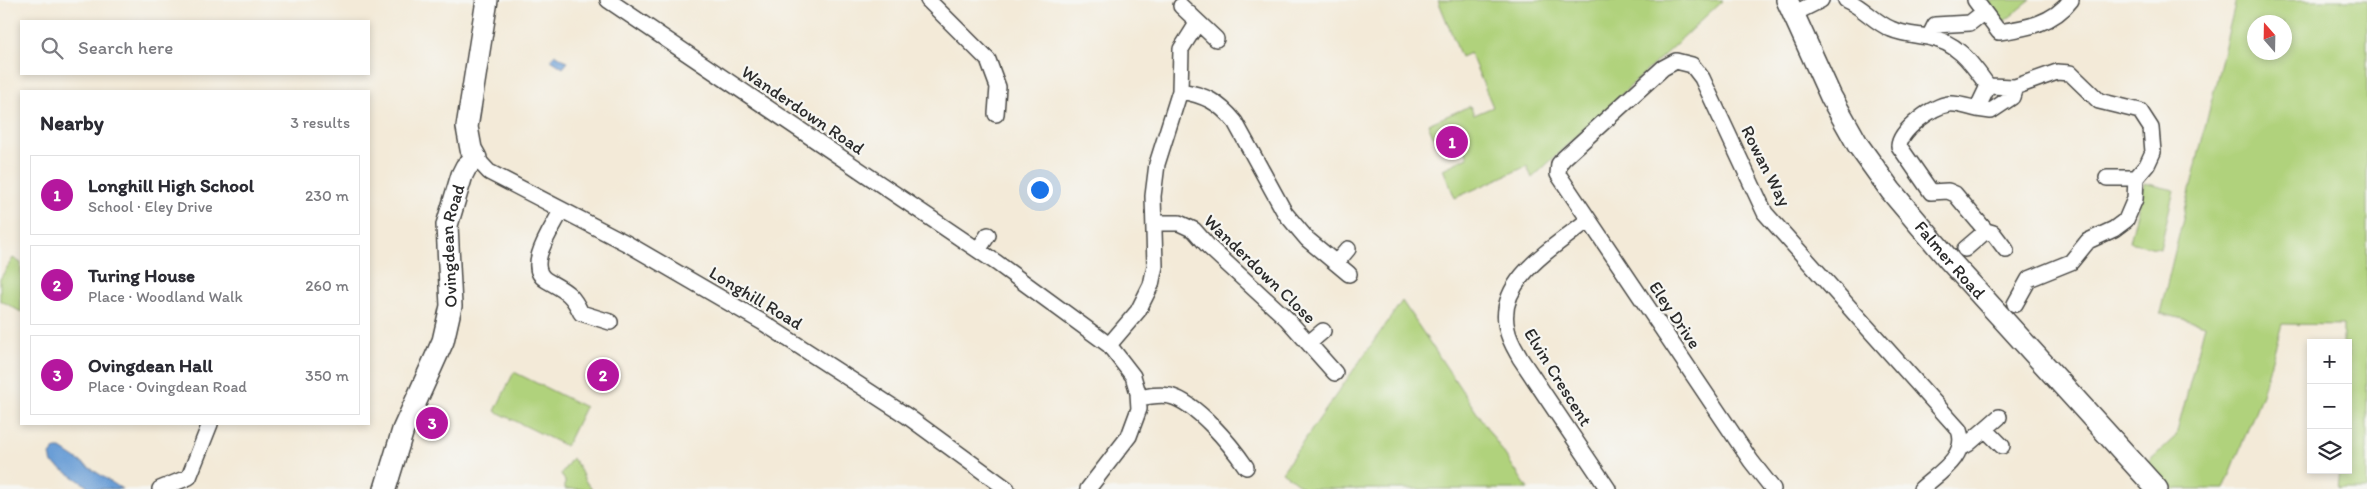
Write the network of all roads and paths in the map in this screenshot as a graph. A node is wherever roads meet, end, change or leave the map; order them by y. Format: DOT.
graph roads {
  1 [pos="487,0"];
  2 [pos="608,0"];
  3 [pos="928,0"];
  4 [pos="1846,0"];
  5 [pos="2072,0"];
  6 [pos="1819,4"];
  7 [pos="1181,6"];
  8 [pos="1980,6"];
  9 [pos="1790,7"];
  10 [pos="1198,22"];
  11 [pos="1929,37"];
  12 [pos="1216,38"];
  13 [pos="1988,86"];
  14 [pos="2015,87"];
  15 [pos="1180,91"];
  16 [pos="1977,109"];
  17 [pos="996,114"];
  18 [pos="476,158"];
  19 [pos="1564,158"];
  20 [pos="2106,178"];
  21 [pos="2136,178"];
  22 [pos="561,211"];
  23 [pos="1588,220"];
  24 [pos="1154,223"];
  25 [pos="1986,231"];
  26 [pos="988,236"];
  27 [pos="1348,249"];
  28 [pos="1965,249"];
  29 [pos="978,250"];
  30 [pos="2006,250"];
  31 [pos="1336,263"];
  32 [pos="1349,274"];
  33 [pos="2015,304"];
  34 [pos="610,322"];
  35 [pos="1323,331"];
  36 [pos="1309,343"];
  37 [pos="1109,346"];
  38 [pos="1335,374"];
  39 [pos="1139,398"];
  40 [pos="1999,417"];
  41 [pos="210,425"];
  42 [pos="1986,429"];
  43 [pos="2002,446"];
  44 [pos="1961,448"];
  45 [pos="1246,467"];
  46 [pos="2147,486"];
  47 [pos="160,489"];
  48 [pos="385,489"];
  49 [pos="1007,489"];
  50 [pos="1088,489"];
  51 [pos="1608,489"];
  52 [pos="1773,489"];
  53 [pos="1921,489"];
  1 -- 18 [label="main road"];
  2 -- 29 [label="street, Wanderdown Road"];
  3 -- 17 [label="street"];
  4 -- 11 [label="street"];
  5 -- 8 [label="street"];
  6 -- 9 [label="street"];
  7 -- 10 [label="street"];
  8 -- 11 [label="street"];
  9 -- 46 [label="main road, Falmer Road"];
  10 -- 12 [label="street"];
  10 -- 15 [label="street"];
  11 -- 13 [label="street"];
  13 -- 14 [label="street"];
  13 -- 16 [label="street"];
  14 -- 16 [label="street"];
  14 -- 21 [label="street"];
  15 -- 24 [label="street"];
  15 -- 31 [label="street"];
  16 -- 25 [label="street"];
  18 -- 22 [label="street, Longhill Road"];
  18 -- 48 [label="main road, Ovingdean Road"];
  19 -- 23 [label="street, Eley Drive"];
  19 -- 44 [label="street, Rowan Way"];
  20 -- 21 [label="street"];
  21 -- 33 [label="street"];
  22 -- 34 [label="street"];
  22 -- 49 [label="street, Longhill Road"];
  23 -- 51 [label="street, Elvin Crescent"];
  23 -- 52 [label="street, Eley Drive"];
  24 -- 36 [label="street, Wanderdown Close"];
  24 -- 37 [label="street"];
  25 -- 28 [label="street"];
  25 -- 30 [label="street"];
  26 -- 29 [label="street"];
  27 -- 31 [label="street"];
  29 -- 37 [label="street, Wanderdown Road"];
  31 -- 32 [label="street"];
  35 -- 36 [label="street, Wanderdown Close"];
  36 -- 38 [label="street, Wanderdown Close"];
  37 -- 39 [label="street, Wanderdown Road"];
  39 -- 45 [label="street"];
  39 -- 50 [label="street, Wanderdown Road"];
  40 -- 42 [label="street"];
  41 -- 47 [label="street"];
  42 -- 43 [label="street"];
  42 -- 44 [label="street"];
  44 -- 53 [label="street"];
}
